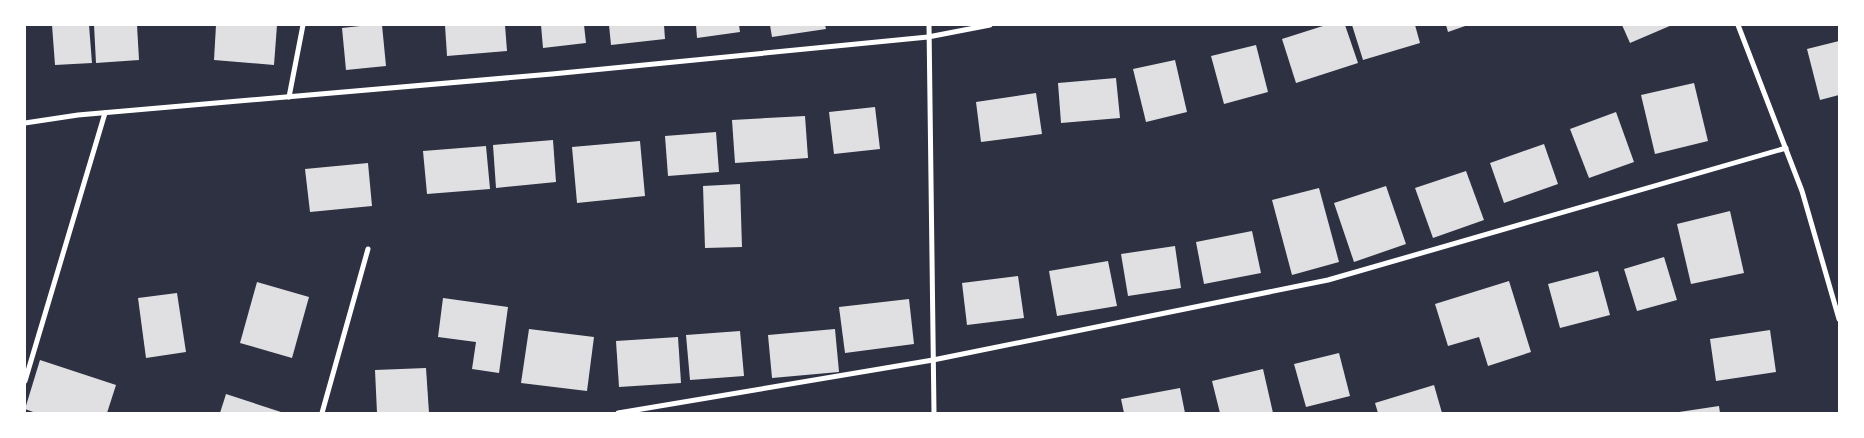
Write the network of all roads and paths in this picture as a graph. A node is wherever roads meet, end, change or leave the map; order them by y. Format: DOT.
graph roads {
  1 [pos="303,25"];
  2 [pos="929,25"];
  3 [pos="990,25"];
  4 [pos="1738,25"];
  5 [pos="928,37"];
  6 [pos="289,97"];
  7 [pos="105,113"];
  8 [pos="25,123"];
  9 [pos="1786,148"];
  10 [pos="368,249"];
  11 [pos="1839,319"];
  12 [pos="933,360"];
  13 [pos="25,381"];
  14 [pos="322,413"];
  15 [pos="618,413"];
  16 [pos="934,413"];
  1 -- 6 [label="street"];
  2 -- 5 [label="street"];
  3 -- 5 [label="street"];
  4 -- 9 [label="street"];
  5 -- 6 [label="street"];
  5 -- 12 [label="street"];
  6 -- 7 [label="street"];
  7 -- 8 [label="street"];
  7 -- 13 [label="street"];
  9 -- 11 [label="street"];
  9 -- 12 [label="street"];
  10 -- 14 [label="street"];
  12 -- 15 [label="street"];
  12 -- 16 [label="street"];
}
